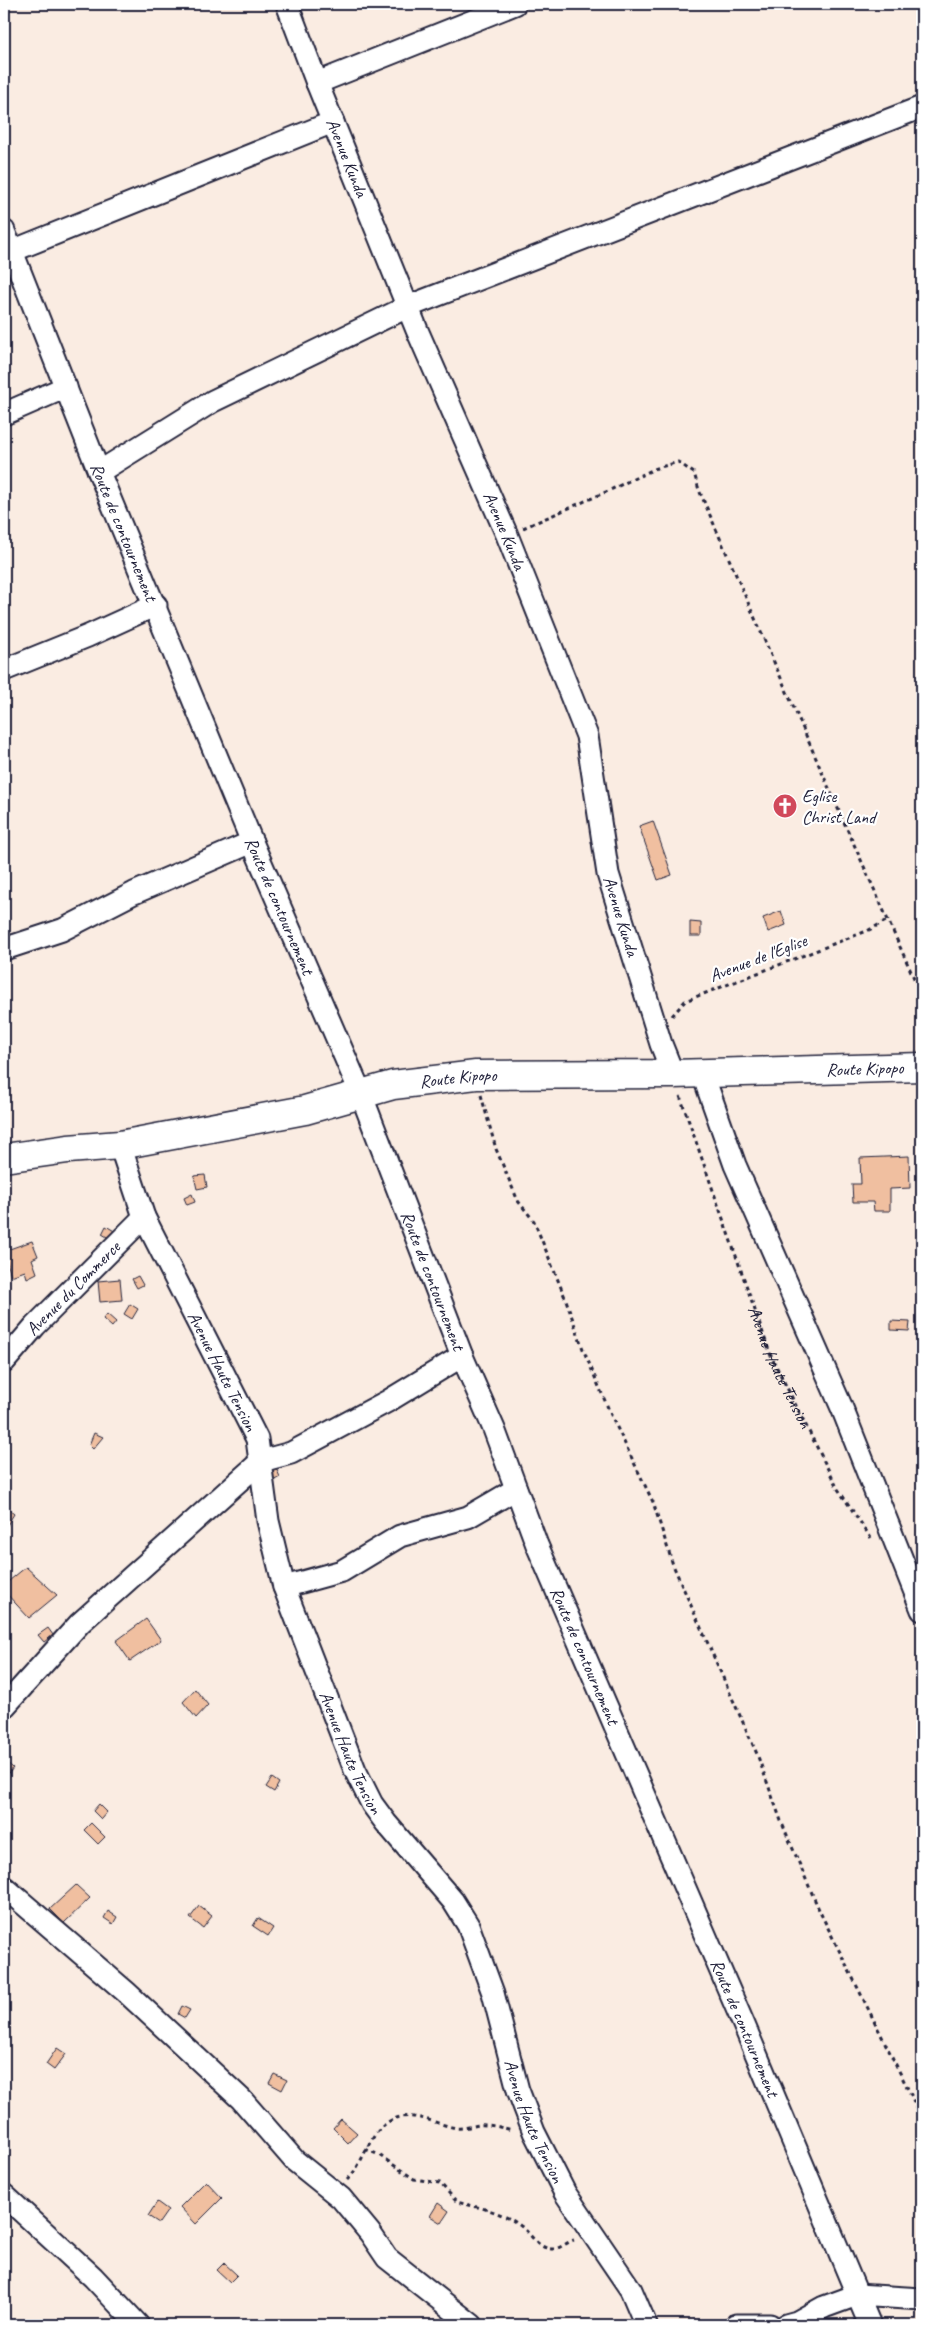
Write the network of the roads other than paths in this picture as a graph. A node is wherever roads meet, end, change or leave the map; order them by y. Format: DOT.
graph roads {
  1 [pos="287,4"];
  2 [pos="515,4"];
  3 [pos="317,83"];
  4 [pos="922,107"];
  5 [pos="333,122"];
  6 [pos="4,231"];
  7 [pos="12,251"];
  8 [pos="408,307"];
  9 [pos="66,387"];
  10 [pos="4,414"];
  11 [pos="99,472"];
  12 [pos="156,605"];
  13 [pos="4,670"];
  14 [pos="252,842"];
  15 [pos="4,949"];
  16 [pos="922,1067"];
  17 [pos="702,1072"];
  18 [pos="673,1074"];
  19 [pos="361,1094"];
  20 [pos="120,1145"];
  21 [pos="4,1158"];
  22 [pos="144,1216"];
  23 [pos="462,1356"];
  24 [pos="4,1362"];
  25 [pos="261,1461"];
  26 [pos="516,1489"];
  27 [pos="284,1587"];
  28 [pos="921,1618"];
  29 [pos="4,1707"];
  30 [pos="4,1887"];
  31 [pos="4,2195"];
  32 [pos="857,2295"];
  33 [pos="922,2299"];
  34 [pos="128,2322"];
  35 [pos="472,2325"];
  36 [pos="646,2325"];
  37 [pos="736,2325"];
  38 [pos="770,2325"];
  39 [pos="786,2325"];
  40 [pos="870,2325"];
  1 -- 3 [label="street, Avenue Kunda"];
  2 -- 3 [label="street"];
  3 -- 5 [label="street, Avenue Kunda"];
  4 -- 8 [label="street"];
  5 -- 7 [label="street"];
  5 -- 8 [label="street, Avenue Kunda"];
  6 -- 7 [label="street, Route de contournement"];
  7 -- 9 [label="street, Route de contournement"];
  8 -- 11 [label="street"];
  8 -- 18 [label="street, Avenue Kunda"];
  9 -- 10 [label="street"];
  9 -- 11 [label="street, Route de contournement"];
  11 -- 12 [label="street, Route de contournement"];
  12 -- 13 [label="street"];
  12 -- 14 [label="street, Route de contournement"];
  14 -- 15 [label="street"];
  14 -- 19 [label="street, Route de contournement"];
  16 -- 17 [label="main road, Route Kipopo"];
  17 -- 18 [label="main road, Route Kipopo"];
  17 -- 28 [label="street"];
  18 -- 19 [label="main road, Route Kipopo"];
  19 -- 20 [label="main road, Route Kipopo"];
  19 -- 23 [label="street, Route de contournement"];
  20 -- 21 [label="main road, Route Kipopo"];
  20 -- 22 [label="street, Avenue Haute Tension"];
  22 -- 24 [label="street, Avenue du Commerce"];
  22 -- 25 [label="street, Avenue Haute Tension"];
  23 -- 25 [label="street"];
  23 -- 26 [label="street, Route de contournement"];
  25 -- 27 [label="street, Avenue Haute Tension"];
  25 -- 29 [label="street"];
  26 -- 27 [label="street"];
  26 -- 32 [label="street, Route de contournement"];
  27 -- 36 [label="street, Avenue Haute Tension"];
  30 -- 35 [label="street"];
  31 -- 34 [label="street"];
  32 -- 33 [label="street"];
  32 -- 39 [label="street"];
  32 -- 40 [label="street, Route de contournement"];
  37 -- 38 [label="street"];
}
